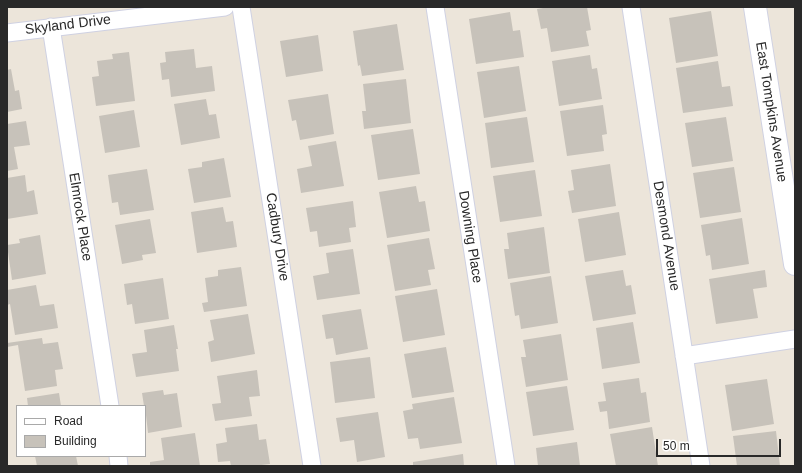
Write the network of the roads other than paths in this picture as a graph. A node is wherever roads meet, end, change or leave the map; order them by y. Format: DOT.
graph roads {
  1 [pos="225,7"];
  2 [pos="241,7"];
  3 [pos="435,7"];
  4 [pos="631,7"];
  5 [pos="755,7"];
  6 [pos="51,27"];
  7 [pos="7,32"];
  8 [pos="795,264"];
  9 [pos="795,339"];
  10 [pos="684,356"];
  11 [pos="110,405"];
  12 [pos="312,466"];
  13 [pos="506,466"];
  14 [pos="701,466"];
  1 -- 6 [label="street, Skyland Drive"];
  2 -- 12 [label="street, Cadbury Drive"];
  3 -- 13 [label="street, Downing Place"];
  4 -- 10 [label="street, Desmond Avenue"];
  5 -- 8 [label="street, East Tompkins Avenue"];
  6 -- 7 [label="street, Skyland Drive"];
  6 -- 11 [label="street, Elmrock Place"];
  9 -- 10 [label="street"];
  10 -- 14 [label="street, Desmond Avenue"];
}
